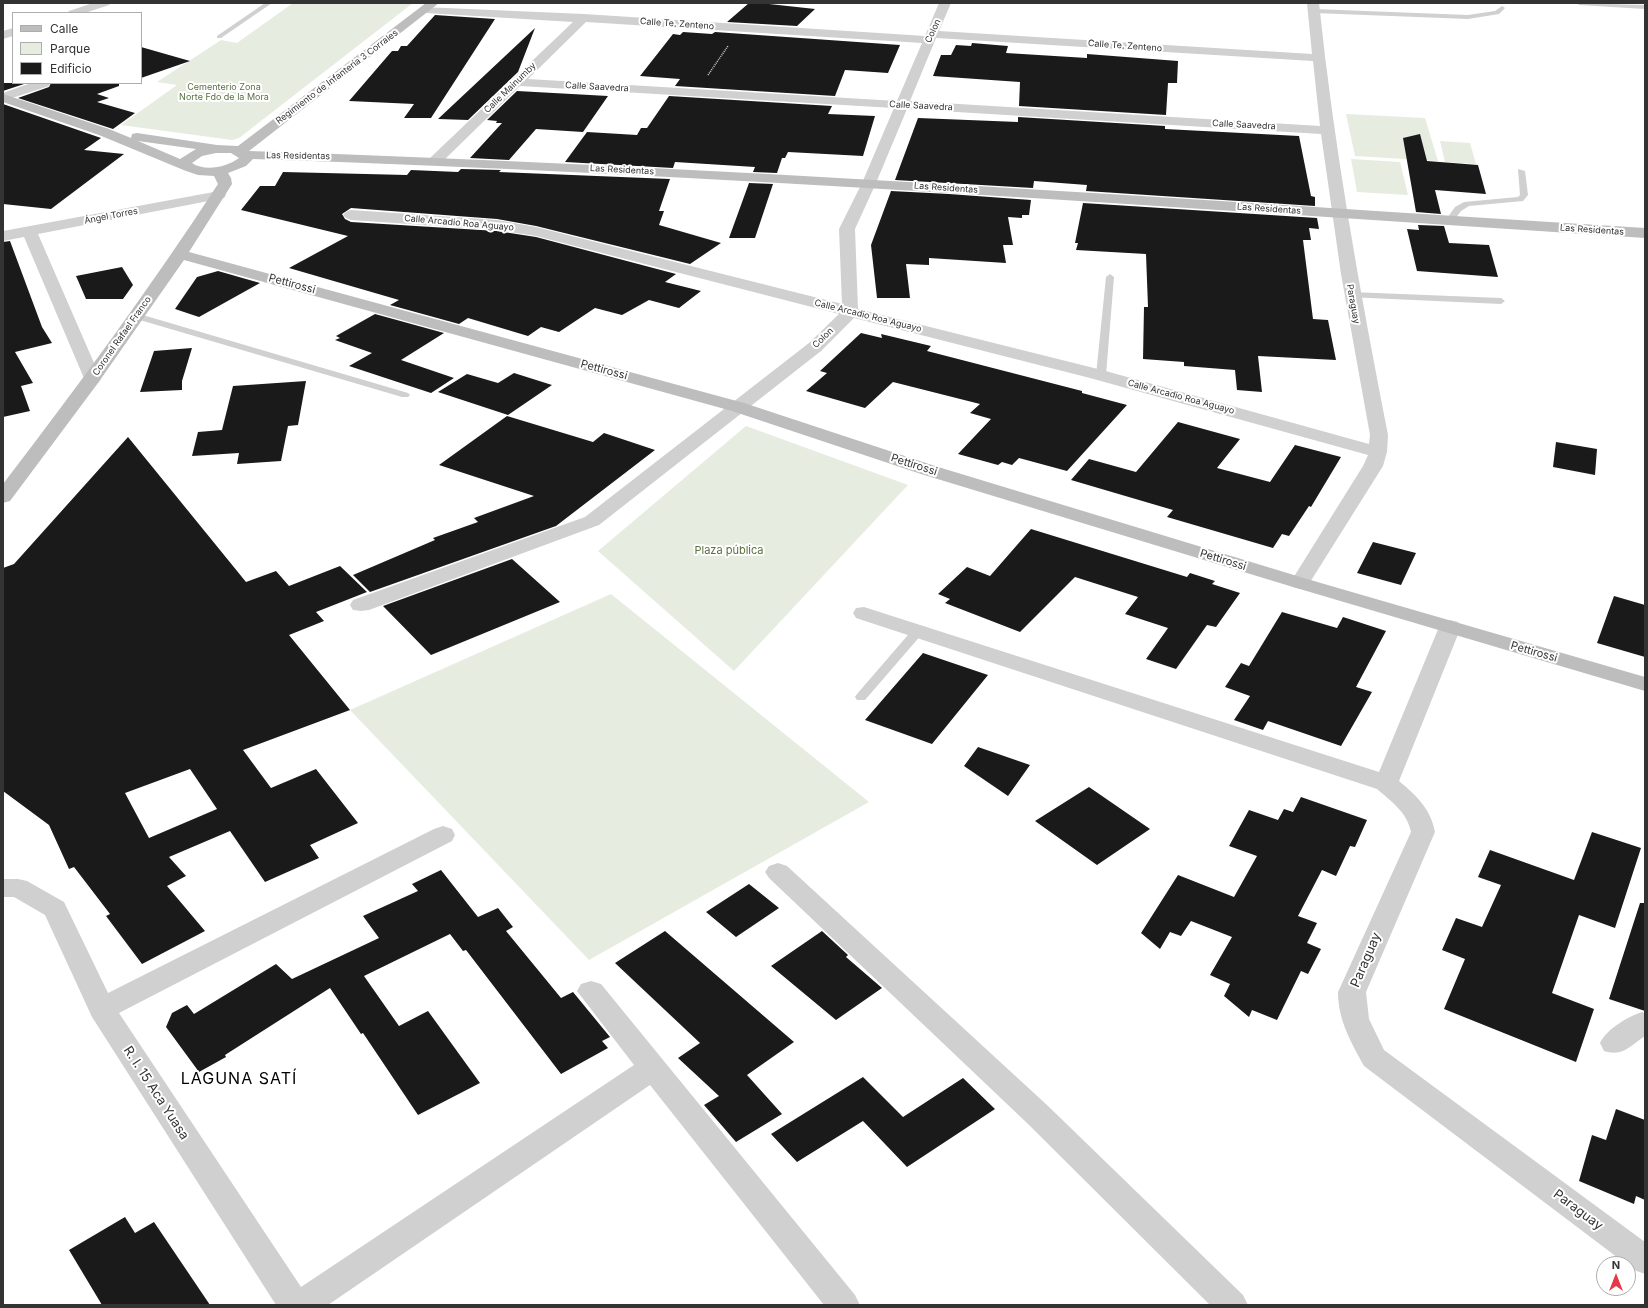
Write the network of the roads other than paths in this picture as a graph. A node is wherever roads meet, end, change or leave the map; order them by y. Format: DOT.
graph roads {
  1 [pos="105,3"];
  2 [pos="269,3"];
  3 [pos="945,3"];
  4 [pos="1579,3"];
  5 [pos="430,6"];
  6 [pos="1314,7"];
  7 [pos="1645,7"];
  8 [pos="1502,8"];
  9 [pos="76,12"];
  10 [pos="584,18"];
  11 [pos="219,37"];
  12 [pos="930,37"];
  13 [pos="1318,58"];
  14 [pos="516,82"];
  15 [pos="41,84"];
  16 [pos="3,97"];
  17 [pos="901,105"];
  18 [pos="1326,130"];
  19 [pos="104,132"];
  20 [pos="226,148"];
  21 [pos="243,153"];
  22 [pos="436,160"];
  23 [pos="188,167"];
  24 [pos="218,171"];
  25 [pos="1521,171"];
  26 [pos="869,183"];
  27 [pos="219,195"];
  28 [pos="1340,214"];
  29 [pos="351,215"];
  30 [pos="1450,221"];
  31 [pos="29,231"];
  32 [pos="1645,233"];
  33 [pos="3,236"];
  34 [pos="180,254"];
  35 [pos="1110,277"];
  36 [pos="1351,295"];
  37 [pos="1502,302"];
  38 [pos="850,312"];
  39 [pos="136,316"];
  40 [pos="1101,375"];
  41 [pos="92,379"];
  42 [pos="405,395"];
  43 [pos="738,407"];
  44 [pos="1378,452"];
  45 [pos="3,497"];
  46 [pos="1300,583"];
  47 [pos="360,605"];
  48 [pos="864,613"];
  49 [pos="1450,627"];
  50 [pos="918,630"];
  51 [pos="1645,684"];
  52 [pos="861,697"];
  53 [pos="1386,783"];
  54 [pos="443,835"];
  55 [pos="778,872"];
  56 [pos="11,888"];
  57 [pos="591,991"];
  58 [pos="102,1009"];
  59 [pos="1645,1024"];
  60 [pos="1614,1043"];
  61 [pos="652,1068"];
  62 [pos="1645,1260"];
  63 [pos="294,1305"];
  64 [pos="301,1305"];
  65 [pos="844,1305"];
  66 [pos="1232,1305"];
  1 -- 9 [label="street"];
  2 -- 11 [label="lane"];
  3 -- 12 [label="street, Colon"];
  4 -- 7 [label="lane"];
  5 -- 10 [label="street, Calle Te. Zenteno"];
  5 -- 21 [label="street, Regimiento de Infanteria 3 Corrales"];
  6 -- 8 [label="lane"];
  6 -- 13 [label="street, Paraguay"];
  10 -- 12 [label="street, Calle Te. Zenteno"];
  10 -- 14 [label="street, Calle Mainumby"];
  12 -- 13 [label="street, Calle Te. Zenteno"];
  12 -- 17 [label="street, Colon"];
  13 -- 18 [label="street, Paraguay"];
  14 -- 17 [label="street, Calle Saavedra"];
  14 -- 22 [label="street, Calle Mainumby"];
  15 -- 16 [label="street"];
  16 -- 19 [label="street"];
  17 -- 18 [label="street, Calle Saavedra"];
  17 -- 26 [label="street, Colon"];
  18 -- 28 [label="street, Paraguay"];
  19 -- 20 [label="street"];
  19 -- 23 [label="street"];
  20 -- 21 [label="street, Las Residentas"];
  20 -- 23 [label="street"];
  21 -- 22 [label="street, Las Residentas"];
  21 -- 24 [label="street, Regimiento de Infanteria 3 Corrales"];
  22 -- 26 [label="street, Las Residentas"];
  23 -- 24 [label="street"];
  24 -- 27 [label="street, Coronel Rafael Franco"];
  25 -- 30 [label="lane"];
  26 -- 28 [label="street, Las Residentas"];
  26 -- 38 [label="street, Colon"];
  27 -- 31 [label="street, Ángel Torres"];
  27 -- 34 [label="street, Coronel Rafael Franco"];
  28 -- 30 [label="street, Las Residentas"];
  28 -- 36 [label="street, Paraguay"];
  29 -- 38 [label="street, Calle Arcadio Roa Aguayo"];
  30 -- 32 [label="street, Las Residentas"];
  31 -- 33 [label="street, Ángel Torres"];
  31 -- 41 [label="street"];
  34 -- 39 [label="street, Coronel Rafael Franco"];
  34 -- 43 [label="street, Pettirossi"];
  35 -- 40 [label="lane"];
  36 -- 37 [label="lane"];
  36 -- 44 [label="street, Paraguay"];
  38 -- 40 [label="street, Calle Arcadio Roa Aguayo"];
  38 -- 43 [label="street, Colon"];
  39 -- 41 [label="street, Coronel Rafael Franco"];
  39 -- 42 [label="lane"];
  40 -- 44 [label="street, Calle Arcadio Roa Aguayo"];
  41 -- 45 [label="street, Coronel Rafael Franco"];
  43 -- 46 [label="street, Pettirossi"];
  43 -- 47 [label="street, Colon"];
  44 -- 46 [label="street, Paraguay"];
  46 -- 49 [label="street, Pettirossi"];
  48 -- 50 [label="street"];
  49 -- 51 [label="street, Pettirossi"];
  49 -- 53 [label="street"];
  50 -- 52 [label="lane"];
  50 -- 53 [label="street"];
  53 -- 62 [label="street, Paraguay"];
  54 -- 58 [label="street"];
  55 -- 66 [label="street"];
  56 -- 58 [label="street, R. I. 15 Aca Yuasa"];
  57 -- 61 [label="street"];
  58 -- 63 [label="street, R. I. 15 Aca Yuasa"];
  59 -- 60 [label="street"];
  61 -- 64 [label="street"];
  61 -- 65 [label="street"];
}
